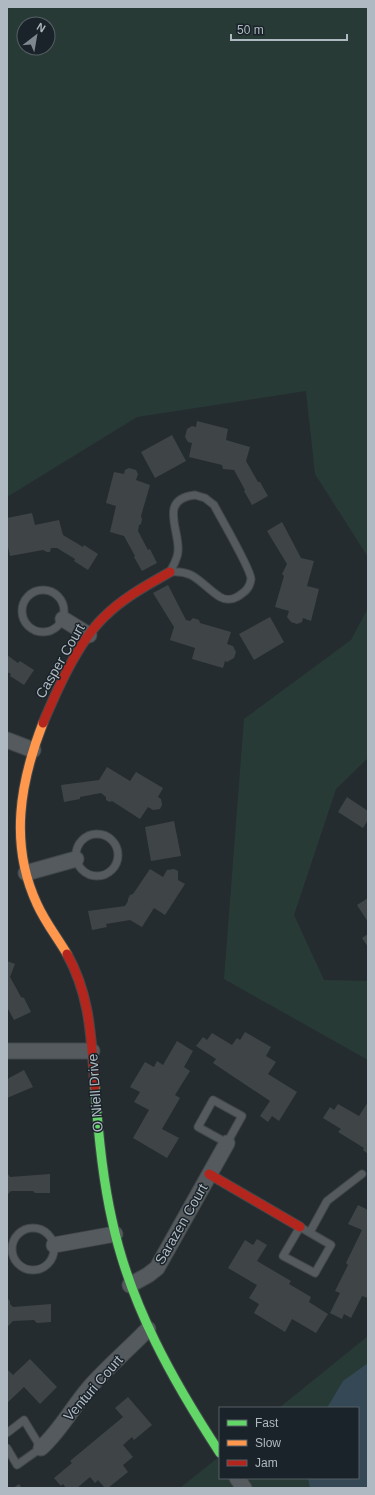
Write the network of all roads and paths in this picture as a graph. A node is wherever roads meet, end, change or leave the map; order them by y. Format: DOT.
graph roads {
  1 [pos="170,572"];
  2 [pos="63,619"];
  3 [pos="89,635"];
  4 [pos="7,740"];
  5 [pos="33,750"];
  6 [pos="76,859"];
  7 [pos="26,873"];
  8 [pos="7,1051"];
  9 [pos="92,1051"];
  10 [pos="226,1143"];
  11 [pos="209,1174"];
  12 [pos="362,1174"];
  13 [pos="300,1226"];
  14 [pos="310,1232"];
  15 [pos="115,1234"];
  16 [pos="54,1245"];
  17 [pos="130,1285"];
  18 [pos="148,1329"];
  19 [pos="7,1433"];
  20 [pos="7,1448"];
  21 [pos="41,1448"];
  22 [pos="219,1451"];
  23 [pos="238,1479"];
  24 [pos="244,1488"];
  1 -- 1 [label="lane"];
  1 -- 3 [label="street, Casper Court"];
  2 -- 2 [label="lane"];
  2 -- 3 [label="street"];
  3 -- 5 [label="street, Casper Court"];
  4 -- 5 [label="street"];
  5 -- 7 [label="street, O Niell Drive"];
  6 -- 6 [label="lane"];
  6 -- 7 [label="street"];
  7 -- 9 [label="street, O Niell Drive"];
  8 -- 9 [label="street"];
  9 -- 15 [label="street, O Niell Drive"];
  10 -- 10 [label="lane, Sarazen Court"];
  10 -- 11 [label="street, Sarazen Court"];
  11 -- 13 [label="street, Sarazen Court"];
  11 -- 17 [label="street, Sarazen Court"];
  12 -- 14 [label="lane"];
  13 -- 14 [label="lane, Sarazen Court"];
  13 -- 14 [label="lane, Sarazen Court"];
  15 -- 16 [label="street"];
  15 -- 17 [label="street, O Niell Drive"];
  16 -- 16 [label="lane"];
  17 -- 18 [label="street, O Niell Drive"];
  18 -- 21 [label="street, Venturi Court"];
  18 -- 22 [label="street, O Niell Drive"];
  19 -- 21 [label="lane"];
  20 -- 21 [label="lane, Venturi Court"];
  23 -- 24 [label="street"];
}
